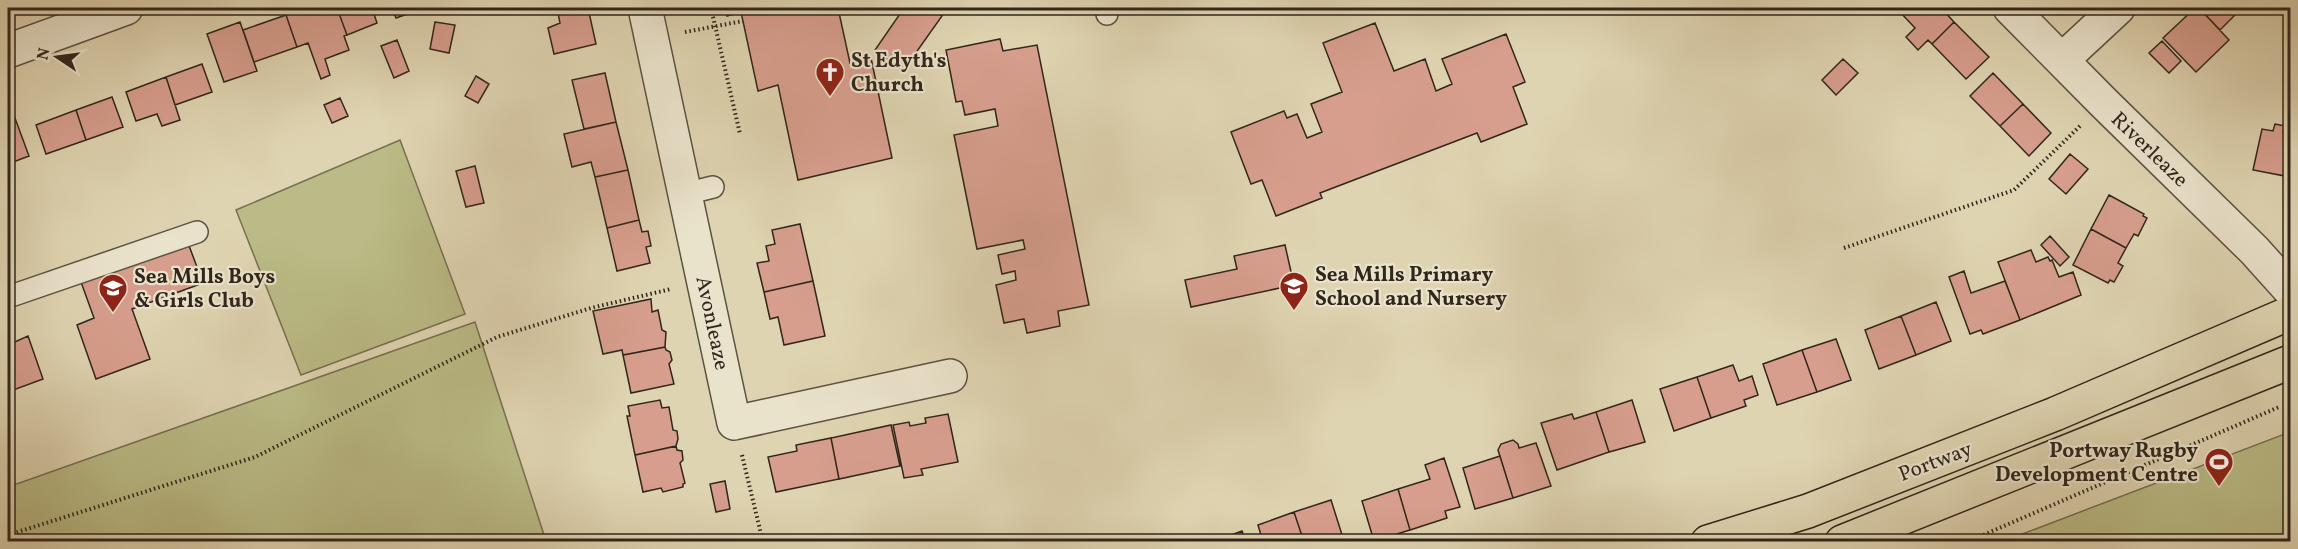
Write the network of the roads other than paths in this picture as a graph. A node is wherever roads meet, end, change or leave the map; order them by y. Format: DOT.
graph roads {
  1 [pos="126,8"];
  2 [pos="645,8"];
  3 [pos="2010,8"];
  4 [pos="2118,8"];
  5 [pos="8,51"];
  6 [pos="2062,60"];
  7 [pos="197,232"];
  8 [pos="2290,290"];
  9 [pos="8,297"];
  10 [pos="2290,313"];
  11 [pos="2290,362"];
  12 [pos="950,376"];
  13 [pos="1708,542"];
  14 [pos="1842,542"];
  1 -- 5 [label="street"];
  2 -- 12 [label="street, Avonleaze"];
  3 -- 6 [label="street, Riverleaze"];
  4 -- 6 [label="street"];
  6 -- 8 [label="street, Riverleaze"];
  7 -- 9 [label="lane"];
  10 -- 13 [label="highway, Portway"];
  11 -- 14 [label="highway, Portway"];
}
